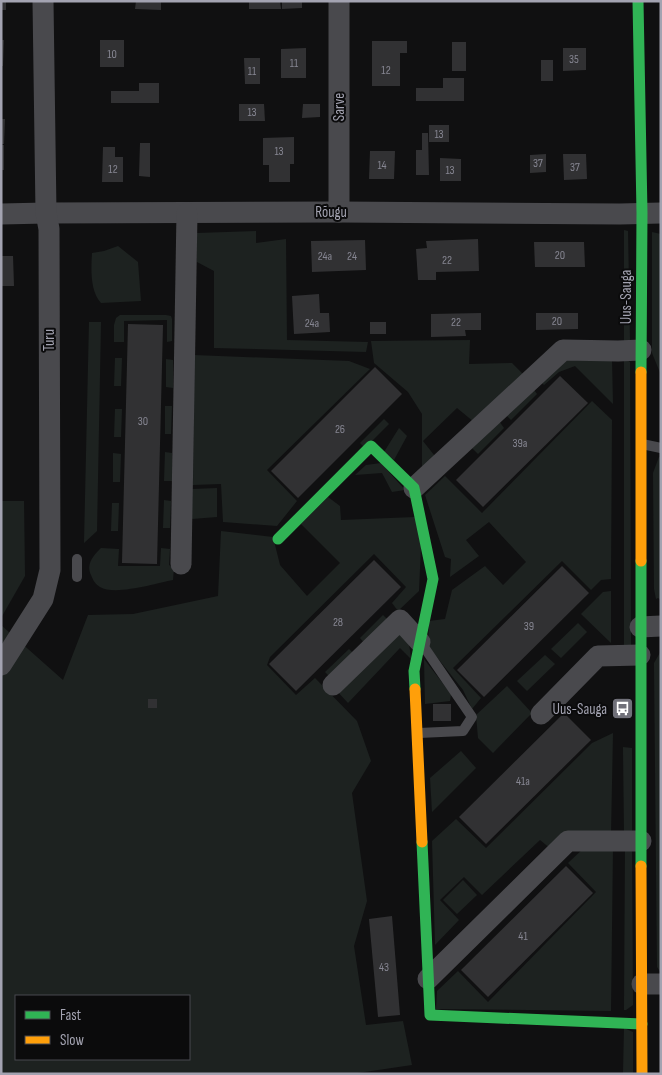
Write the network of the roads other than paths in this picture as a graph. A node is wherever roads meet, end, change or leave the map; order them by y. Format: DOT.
graph roads {
  1 [pos="43,1"];
  2 [pos="339,1"];
  3 [pos="638,1"];
  4 [pos="339,212"];
  5 [pos="46,213"];
  6 [pos="188,213"];
  7 [pos="651,213"];
  8 [pos="1,214"];
  9 [pos="641,350"];
  10 [pos="642,444"];
  11 [pos="661,448"];
  12 [pos="414,488"];
  13 [pos="278,539"];
  14 [pos="77,559"];
  15 [pos="181,564"];
  16 [pos="77,577"];
  17 [pos="661,626"];
  18 [pos="640,627"];
  19 [pos="420,642"];
  20 [pos="640,655"];
  21 [pos="1,665"];
  22 [pos="332,685"];
  23 [pos="541,714"];
  24 [pos="417,733"];
  25 [pos="641,841"];
  26 [pos="428,980"];
  27 [pos="651,984"];
  28 [pos="642,1024"];
  29 [pos="642,1074"];
  1 -- 5 [label="street, Turu"];
  2 -- 4 [label="street, Sarve"];
  3 -- 7 [label="street, Uus-Sauga"];
  4 -- 6 [label="street, Rõugu"];
  4 -- 7 [label="street, Rõugu"];
  5 -- 6 [label="street, Rõugu"];
  5 -- 8 [label="street, Rõugu"];
  5 -- 21 [label="street, Turu"];
  6 -- 15 [label="street"];
  7 -- 9 [label="street, Uus-Sauga"];
  9 -- 10 [label="street, Uus-Sauga"];
  9 -- 12 [label="street"];
  10 -- 11 [label="lane"];
  10 -- 18 [label="street, Uus-Sauga"];
  12 -- 13 [label="street"];
  12 -- 19 [label="street"];
  14 -- 16 [label="lane"];
  17 -- 18 [label="street"];
  18 -- 20 [label="street, Uus-Sauga"];
  19 -- 22 [label="street"];
  19 -- 24 [label="street"];
  19 -- 24 [label="lane"];
  20 -- 23 [label="street"];
  20 -- 25 [label="street, Uus-Sauga"];
  24 -- 26 [label="street"];
  25 -- 26 [label="street"];
  25 -- 27 [label="street, Uus-Sauga"];
  26 -- 28 [label="street"];
  27 -- 28 [label="street, Uus-Sauga"];
  28 -- 29 [label="street, Uus-Sauga"];
}
